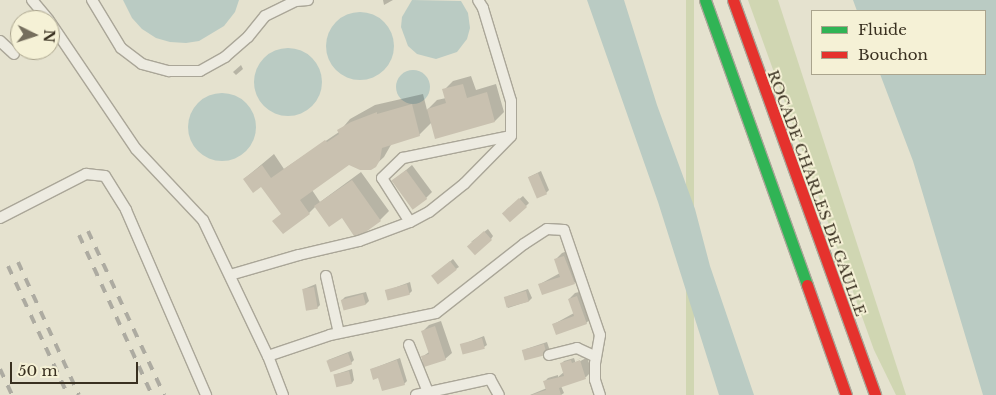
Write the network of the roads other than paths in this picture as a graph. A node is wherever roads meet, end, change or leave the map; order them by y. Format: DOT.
graph roads {
  1 [pos="32,0"];
  2 [pos="92,0"];
  3 [pos="308,0"];
  4 [pos="478,0"];
  5 [pos="705,0"];
  6 [pos="733,0"];
  7 [pos="40,10"];
  8 [pos="60,37"];
  9 [pos="0,41"];
  10 [pos="10,50"];
  11 [pos="511,136"];
  12 [pos="0,218"];
  13 [pos="410,222"];
  14 [pos="230,275"];
  15 [pos="326,276"];
  16 [pos="339,333"];
  17 [pos="409,345"];
  18 [pos="549,355"];
  19 [pos="268,356"];
  20 [pos="596,357"];
  21 [pos="428,392"];
  22 [pos="206,395"];
  23 [pos="283,395"];
  24 [pos="416,395"];
  25 [pos="499,395"];
  26 [pos="600,395"];
  27 [pos="846,395"];
  28 [pos="875,395"];
  1 -- 7 [label="lane"];
  2 -- 3 [label="lane"];
  4 -- 11 [label="lane"];
  5 -- 27 [label="main road"];
  6 -- 28 [label="main road, ROCADE CHARLES DE GAULLE"];
  8 -- 14 [label="lane"];
  9 -- 10 [label="lane"];
  11 -- 13 [label="lane"];
  11 -- 13 [label="lane"];
  12 -- 22 [label="lane"];
  13 -- 14 [label="lane"];
  14 -- 19 [label="lane"];
  15 -- 16 [label="lane"];
  16 -- 19 [label="lane"];
  16 -- 20 [label="lane"];
  17 -- 21 [label="lane"];
  18 -- 20 [label="lane"];
  19 -- 23 [label="lane"];
  20 -- 26 [label="lane"];
  21 -- 24 [label="lane"];
  21 -- 25 [label="lane"];
}
